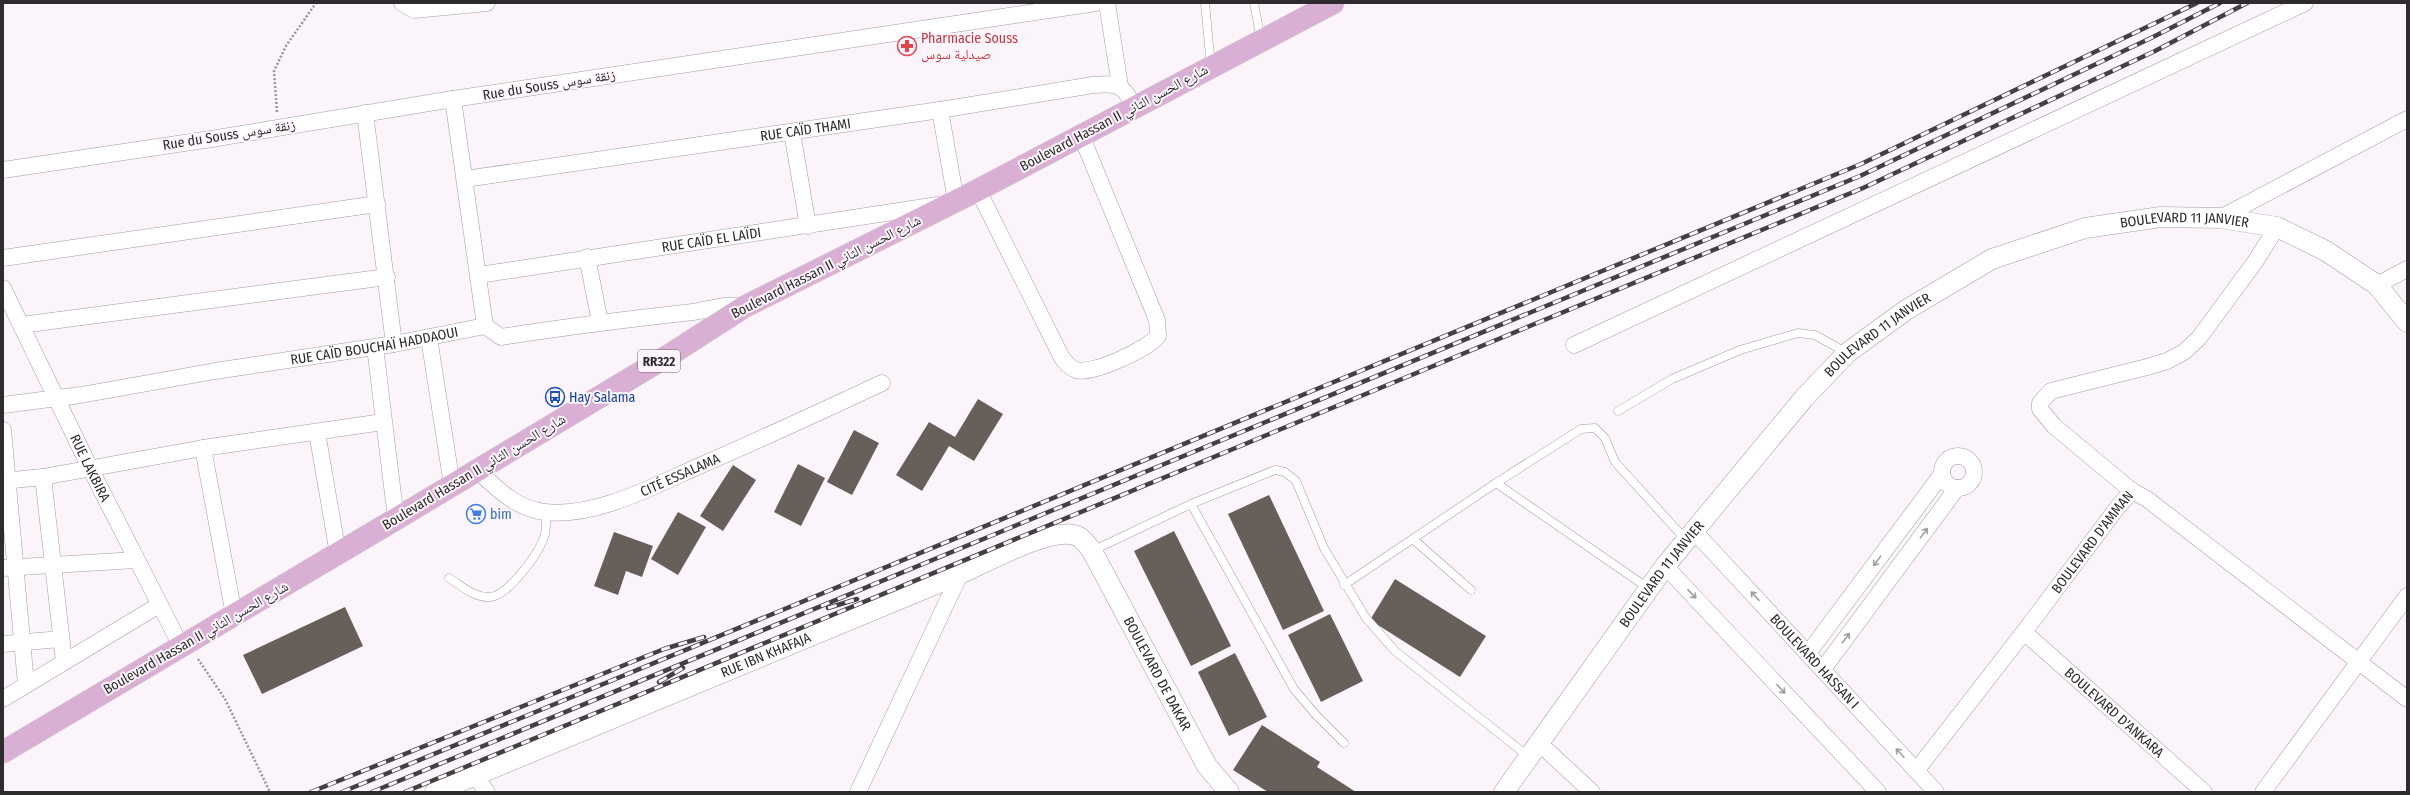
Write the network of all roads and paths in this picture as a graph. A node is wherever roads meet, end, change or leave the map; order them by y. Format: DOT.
graph roads {
  1 [pos="316,3"];
  2 [pos="402,3"];
  3 [pos="487,3"];
  4 [pos="1096,3"];
  5 [pos="1107,3"];
  6 [pos="1205,3"];
  7 [pos="1254,3"];
  8 [pos="1333,3"];
  9 [pos="2305,3"];
  10 [pos="1312,8"];
  11 [pos="1261,40"];
  12 [pos="1211,67"];
  13 [pos="1120,86"];
  14 [pos="453,99"];
  15 [pos="1134,107"];
  16 [pos="940,110"];
  17 [pos="365,113"];
  18 [pos="2407,119"];
  19 [pos="278,128"];
  20 [pos="792,132"];
  21 [pos="1081,135"];
  22 [pos="3,170"];
  23 [pos="464,179"];
  24 [pos="978,190"];
  25 [pos="377,204"];
  26 [pos="950,204"];
  27 [pos="2220,218"];
  28 [pos="808,226"];
  29 [pos="2277,227"];
  30 [pos="587,257"];
  31 [pos="3,258"];
  32 [pos="2407,269"];
  33 [pos="479,275"];
  34 [pos="386,277"];
  35 [pos="2377,285"];
  36 [pos="3,288"];
  37 [pos="744,307"];
  38 [pos="13,317"];
  39 [pos="600,322"];
  40 [pos="2407,322"];
  41 [pos="485,326"];
  42 [pos="429,338"];
  43 [pos="394,344"];
  44 [pos="1574,345"];
  45 [pos="375,347"];
  46 [pos="1846,353"];
  47 [pos="882,384"];
  48 [pos="55,397"];
  49 [pos="3,405"];
  50 [pos="1618,411"];
  51 [pos="383,422"];
  52 [pos="3,430"];
  53 [pos="317,432"];
  54 [pos="203,448"];
  55 [pos="90,468"];
  56 [pos="477,470"];
  57 [pos="1942,474"];
  58 [pos="43,477"];
  59 [pos="5,481"];
  60 [pos="1496,483"];
  61 [pos="452,485"];
  62 [pos="1958,488"];
  63 [pos="2132,491"];
  64 [pos="1191,504"];
  65 [pos="546,512"];
  66 [pos="396,519"];
  67 [pos="1690,535"];
  68 [pos="1894,538"];
  69 [pos="1414,540"];
  70 [pos="1092,550"];
  71 [pos="1912,550"];
  72 [pos="338,554"];
  73 [pos="136,560"];
  74 [pos="54,565"];
  75 [pos="1665,566"];
  76 [pos="10,568"];
  77 [pos="960,574"];
  78 [pos="449,578"];
  79 [pos="1344,585"];
  80 [pos="1649,589"];
  81 [pos="1471,590"];
  82 [pos="2407,596"];
  83 [pos="159,605"];
  84 [pos="234,615"];
  85 [pos="2024,632"];
  86 [pos="61,639"];
  87 [pos="23,643"];
  88 [pos="3,644"];
  89 [pos="184,644"];
  90 [pos="1808,652"];
  91 [pos="2358,660"];
  92 [pos="64,661"];
  93 [pos="1823,669"];
  94 [pos="26,684"];
  95 [pos="3,699"];
  96 [pos="2407,699"];
  97 [pos="1344,743"];
  98 [pos="1534,750"];
  99 [pos="3,752"];
  100 [pos="1916,770"];
  101 [pos="475,776"];
  102 [pos="270,792"];
  103 [pos="435,792"];
  104 [pos="487,792"];
  105 [pos="858,792"];
  106 [pos="1229,792"];
  107 [pos="1504,792"];
  108 [pos="1592,792"];
  109 [pos="1878,792"];
  110 [pos="1936,792"];
  111 [pos="2204,792"];
  112 [pos="2262,792"];
  1 -- 19 [label="path"];
  2 -- 3 [label="street"];
  4 -- 14 [label="street, Rue du Souss زنقة سوس"];
  5 -- 13 [label="street"];
  6 -- 12 [label="lane"];
  7 -- 11 [label="lane"];
  8 -- 10 [label="main road, Boulevard Hassan II شارع الحسن الثاني / RR322"];
  9 -- 44 [label="street"];
  10 -- 11 [label="main road, Boulevard Hassan II شارع الحسن الثاني / RR322"];
  11 -- 12 [label="main road, Boulevard Hassan II شارع الحسن الثاني / RR322"];
  12 -- 15 [label="main road, Boulevard Hassan II شارع الحسن الثاني / RR322"];
  13 -- 15 [label="street"];
  13 -- 16 [label="street, RUE CAÏD THAMI"];
  14 -- 17 [label="street, Rue du Souss زنقة سوس"];
  14 -- 23 [label="street"];
  15 -- 21 [label="main road, Boulevard Hassan II شارع الحسن الثاني / RR322"];
  16 -- 20 [label="street, RUE CAÏD THAMI"];
  16 -- 26 [label="street"];
  17 -- 19 [label="street, Rue du Souss زنقة سوس"];
  17 -- 25 [label="street"];
  18 -- 27 [label="street"];
  19 -- 22 [label="street, Rue du Souss زنقة سوس"];
  20 -- 23 [label="street, RUE CAÏD THAMI"];
  20 -- 28 [label="street"];
  21 -- 24 [label="main road, Boulevard Hassan II شارع الحسن الثاني / RR322"];
  21 -- 24 [label="street"];
  23 -- 33 [label="street"];
  24 -- 26 [label="main road, Boulevard Hassan II شارع الحسن الثاني / RR322"];
  25 -- 31 [label="street"];
  25 -- 34 [label="street"];
  26 -- 28 [label="street, RUE CAÏD EL LAÏDI"];
  26 -- 37 [label="main road, Boulevard Hassan II شارع الحسن الثاني / RR322"];
  27 -- 29 [label="street, BOULEVARD 11 JANVIER"];
  27 -- 46 [label="street, BOULEVARD 11 JANVIER"];
  28 -- 30 [label="street, RUE CAÏD EL LAÏDI"];
  29 -- 35 [label="street, BOULEVARD 11 JANVIER"];
  29 -- 63 [label="street"];
  30 -- 33 [label="street, RUE CAÏD EL LAÏDI"];
  30 -- 39 [label="street"];
  32 -- 35 [label="street"];
  33 -- 41 [label="street"];
  34 -- 38 [label="street"];
  34 -- 43 [label="street"];
  35 -- 40 [label="street, BOULEVARD 11 JANVIER"];
  36 -- 38 [label="street, RUE LAKBIRA"];
  37 -- 39 [label="street"];
  37 -- 56 [label="main road, Boulevard Hassan II شارع الحسن الثاني / RR322"];
  38 -- 48 [label="street, RUE LAKBIRA"];
  39 -- 41 [label="street"];
  41 -- 42 [label="street, RUE CAÏD BOUCHAÏ HADDAOUI"];
  42 -- 43 [label="street, RUE CAÏD BOUCHAÏ HADDAOUI"];
  42 -- 61 [label="street"];
  43 -- 45 [label="street, RUE CAÏD BOUCHAÏ HADDAOUI"];
  45 -- 48 [label="street, RUE CAÏD BOUCHAÏ HADDAOUI"];
  45 -- 51 [label="street"];
  46 -- 50 [label="lane"];
  46 -- 67 [label="street, BOULEVARD 11 JANVIER"];
  47 -- 65 [label="street, CITÉ ESSALAMA"];
  48 -- 49 [label="street, RUE CAÏD BOUCHAÏ HADDAOUI"];
  48 -- 55 [label="street, RUE LAKBIRA"];
  51 -- 53 [label="street"];
  51 -- 66 [label="street"];
  52 -- 59 [label="street"];
  53 -- 54 [label="street"];
  53 -- 72 [label="street"];
  54 -- 55 [label="street"];
  54 -- 84 [label="street"];
  55 -- 58 [label="street"];
  55 -- 73 [label="street, RUE LAKBIRA"];
  56 -- 61 [label="main road, Boulevard Hassan II شارع الحسن الثاني / RR322"];
  56 -- 65 [label="street, CITÉ ESSALAMA"];
  57 -- 62 [label="street"];
  57 -- 62 [label="street"];
  57 -- 68 [label="street"];
  58 -- 59 [label="street"];
  58 -- 74 [label="street"];
  59 -- 76 [label="street"];
  60 -- 67 [label="lane"];
  60 -- 69 [label="lane"];
  60 -- 80 [label="lane"];
  61 -- 66 [label="main road, Boulevard Hassan II شارع الحسن الثاني / RR322"];
  71 -- 62 [label="street, one-way"];
  63 -- 85 [label="street, BOULEVARD D'AMMAN"];
  63 -- 91 [label="street, BOULEVARD D'AMMAN"];
  64 -- 70 [label="lane"];
  64 -- 79 [label="lane"];
  64 -- 97 [label="lane"];
  65 -- 78 [label="lane"];
  66 -- 72 [label="main road, Boulevard Hassan II شارع الحسن الثاني / RR322"];
  67 -- 75 [label="street, BOULEVARD 11 JANVIER"];
  90 -- 67 [label="street, BOULEVARD HASSAN I, one-way"];
  68 -- 71 [label="street"];
  68 -- 90 [label="street, one-way"];
  69 -- 79 [label="lane"];
  69 -- 81 [label="lane"];
  70 -- 77 [label="street, RUE IBN KHAFAJA"];
  70 -- 106 [label="street, BOULEVARD DE DAKAR"];
  93 -- 71 [label="street, one-way"];
  72 -- 84 [label="main road, Boulevard Hassan II شارع الحسن الثاني / RR322"];
  73 -- 74 [label="street"];
  73 -- 83 [label="street, RUE LAKBIRA"];
  74 -- 76 [label="street"];
  74 -- 86 [label="street"];
  75 -- 80 [label="street, BOULEVARD 11 JANVIER"];
  75 -- 109 [label="street, one-way"];
  76 -- 87 [label="street"];
  77 -- 101 [label="street, RUE IBN KHAFAJA"];
  77 -- 105 [label="street"];
  79 -- 98 [label="lane"];
  80 -- 98 [label="street, BOULEVARD 11 JANVIER"];
  82 -- 91 [label="street"];
  83 -- 89 [label="street, RUE LAKBIRA"];
  83 -- 92 [label="street"];
  84 -- 89 [label="main road, Boulevard Hassan II شارع الحسن الثاني / RR322"];
  85 -- 100 [label="street, BOULEVARD D'AMMAN"];
  85 -- 111 [label="street, BOULEVARD D'ANKARA"];
  86 -- 87 [label="street"];
  86 -- 92 [label="street"];
  87 -- 88 [label="street"];
  87 -- 94 [label="street"];
  89 -- 99 [label="main road, Boulevard Hassan II شارع الحسن الثاني / RR322"];
  89 -- 102 [label="path"];
  90 -- 93 [label="street, BOULEVARD HASSAN I"];
  91 -- 96 [label="street, BOULEVARD D'AMMAN"];
  91 -- 112 [label="street"];
  92 -- 94 [label="street"];
  100 -- 93 [label="street, BOULEVARD HASSAN I, one-way"];
  94 -- 95 [label="street"];
  98 -- 107 [label="street, BOULEVARD 11 JANVIER"];
  98 -- 108 [label="street"];
  100 -- 110 [label="street, BOULEVARD HASSAN I"];
  101 -- 103 [label="street, RUE IBN KHAFAJA"];
  101 -- 104 [label="street"];
}
